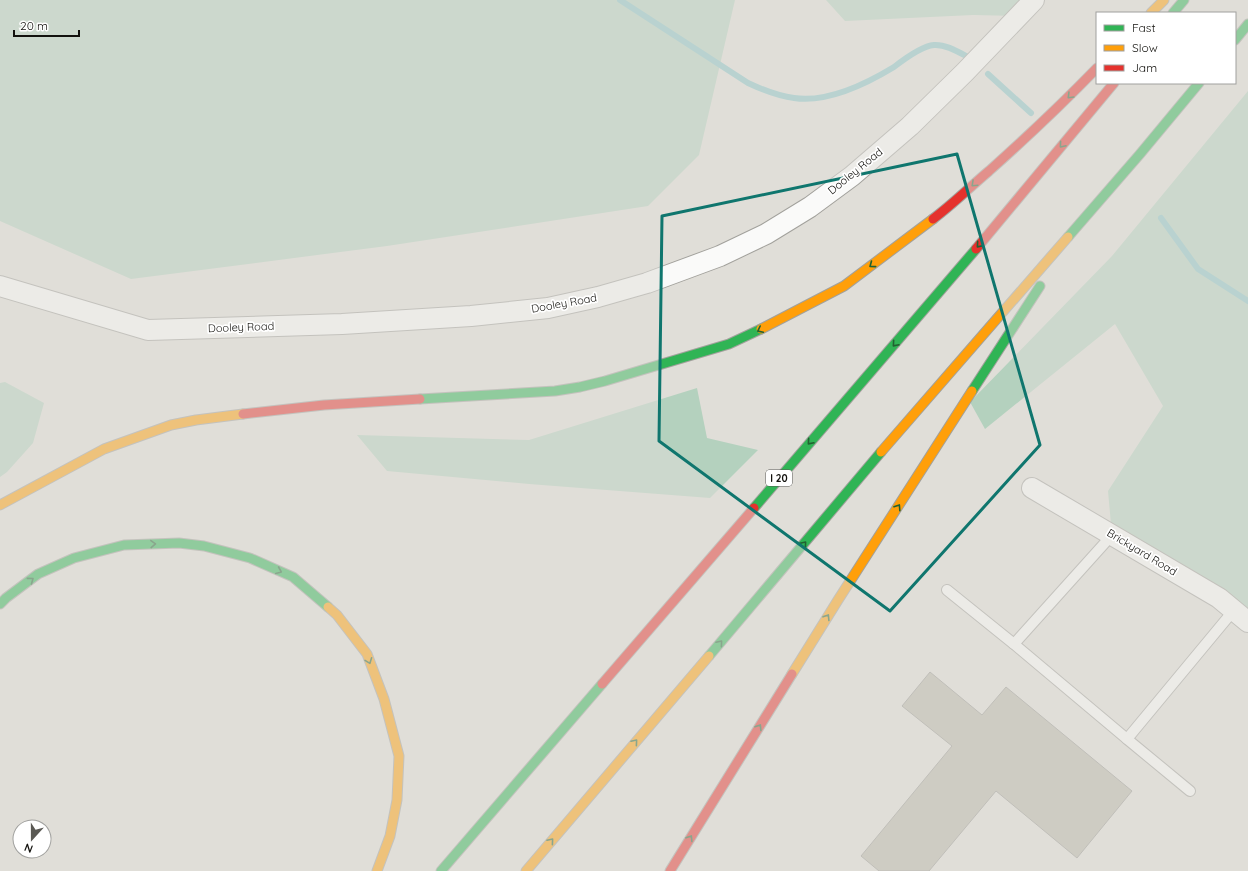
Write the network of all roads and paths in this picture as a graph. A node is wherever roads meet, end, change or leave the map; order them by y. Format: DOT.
graph roads {
  1 [pos="1034,0"];
  2 [pos="1164,0"];
  3 [pos="1184,0"];
  4 [pos="1153,12"];
  5 [pos="1174,12"];
  6 [pos="1248,24"];
  7 [pos="1236,39"];
  8 [pos="1096,69"];
  9 [pos="1113,84"];
  10 [pos="1198,84"];
  11 [pos="1084,218"];
  12 [pos="0,286"];
  13 [pos="1032,488"];
  14 [pos="0,505"];
  15 [pos="1112,535"];
  16 [pos="947,590"];
  17 [pos="0,604"];
  18 [pos="1241,616"];
  19 [pos="1014,644"];
  20 [pos="1127,739"];
  21 [pos="1190,791"];
  22 [pos="377,871"];
  23 [pos="441,871"];
  24 [pos="526,871"];
  25 [pos="670,871"];
  1 -- 12 [label="street, Dooley Road"];
  2 -- 4 [label="highway"];
  3 -- 5 [label="highway"];
  6 -- 7 [label="highway"];
  8 -- 14 [label="highway, one-way"];
  9 -- 23 [label="highway, I 20, one-way"];
  10 -- 11 [label="highway"];
  24 -- 11 [label="highway, one-way"];
  25 -- 11 [label="highway, one-way"];
  13 -- 15 [label="street, Brickyard Road"];
  15 -- 18 [label="street, Brickyard Road"];
  15 -- 19 [label="lane"];
  16 -- 19 [label="lane"];
  17 -- 22 [label="highway, one-way"];
  18 -- 20 [label="lane"];
  19 -- 20 [label="lane"];
  20 -- 21 [label="lane"];
}
